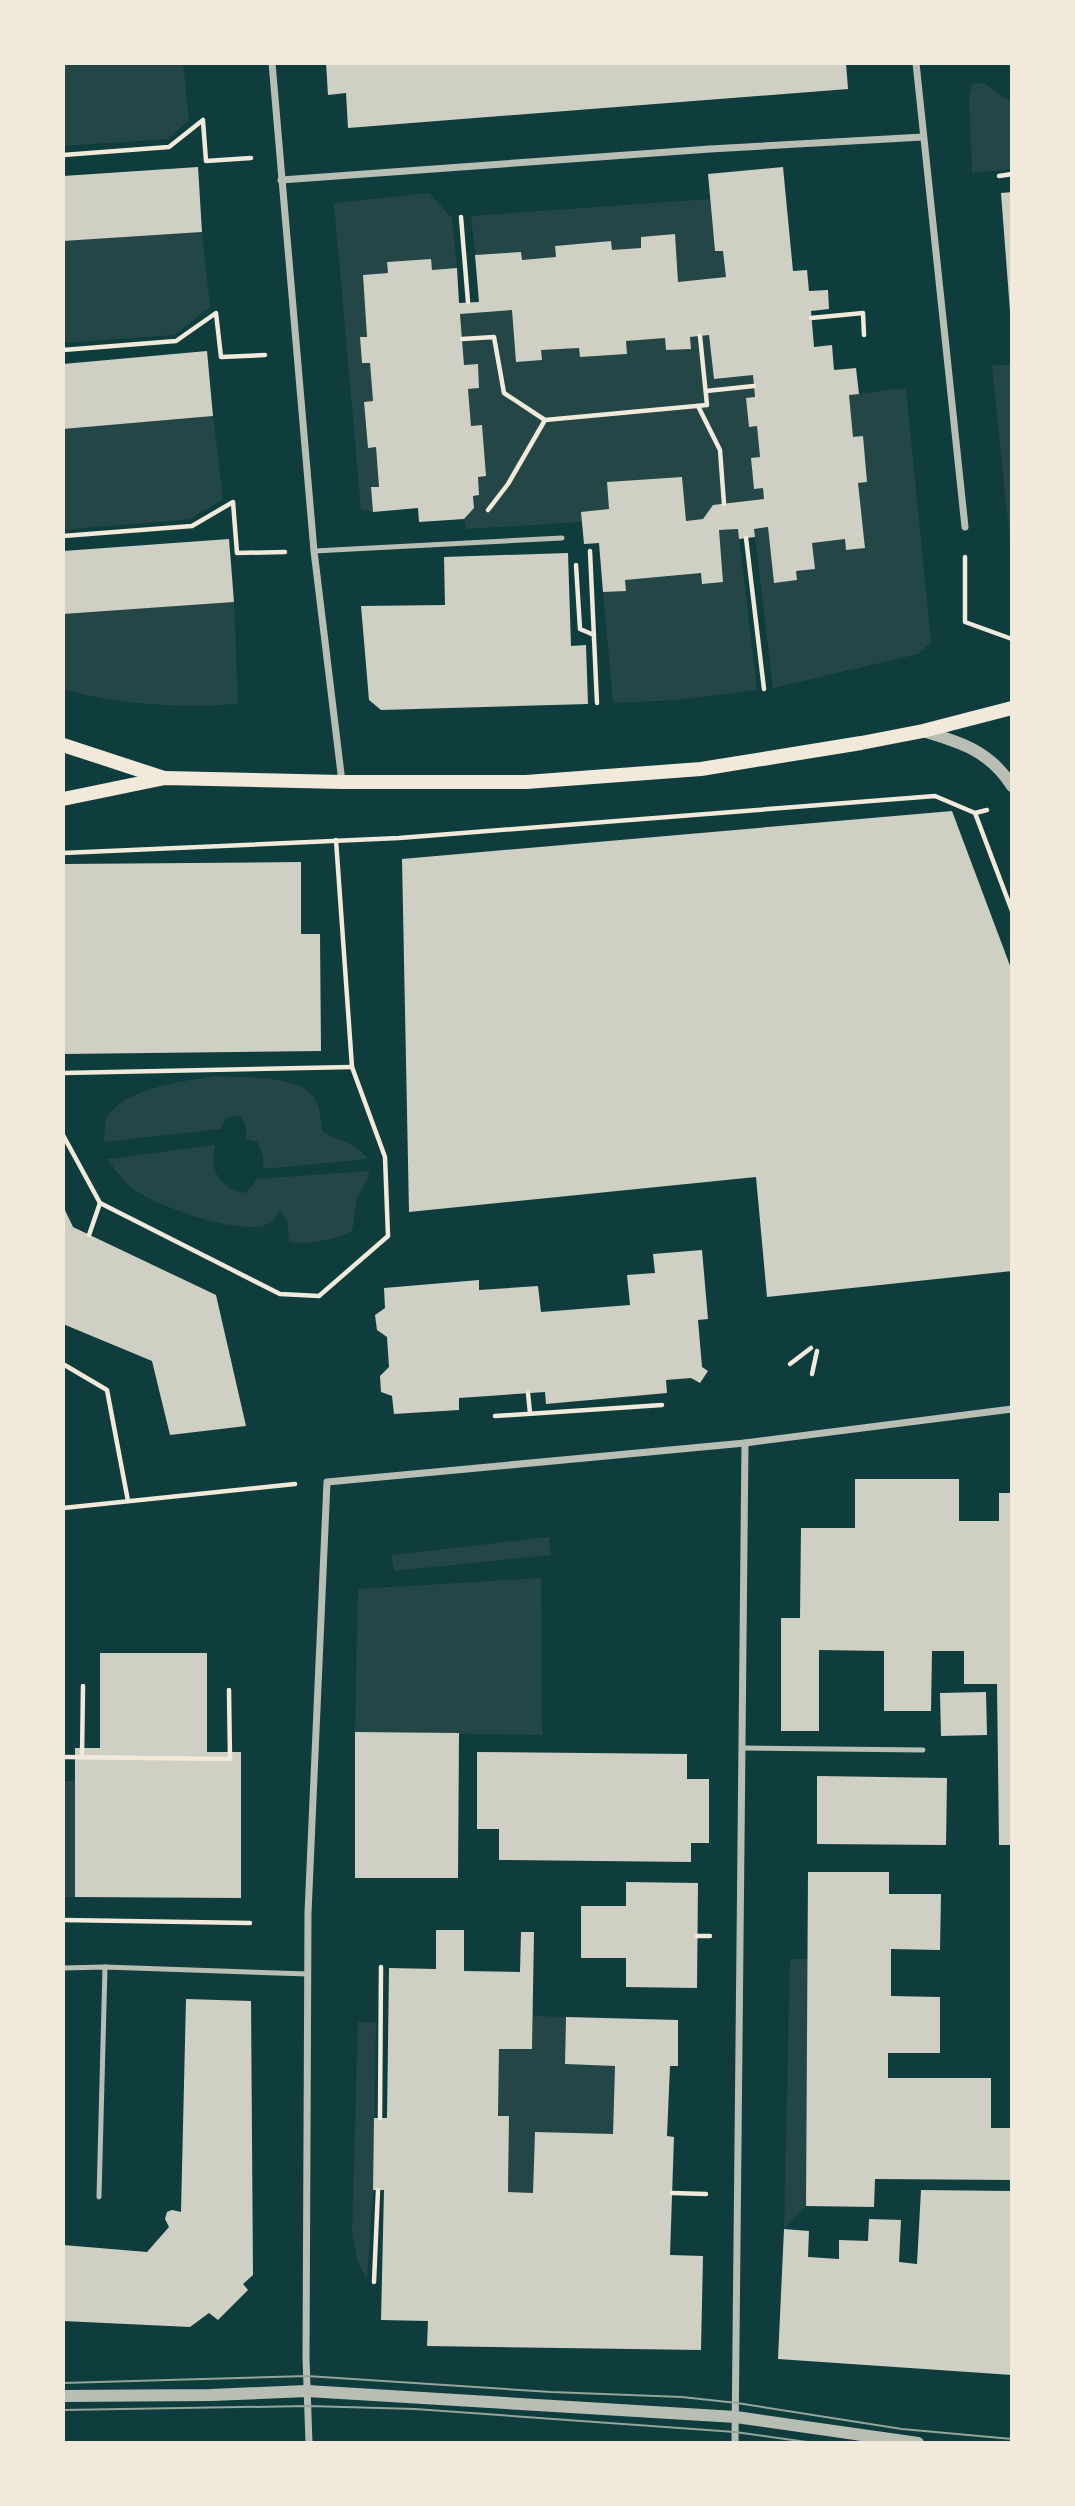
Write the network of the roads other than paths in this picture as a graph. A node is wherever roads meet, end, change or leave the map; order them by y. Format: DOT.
graph roads {
  1 [pos="272,63"];
  2 [pos="916,63"];
  3 [pos="923,137"];
  4 [pos="281,180"];
  5 [pos="965,527"];
  6 [pos="562,538"];
  7 [pos="314,551"];
  8 [pos="1012,708"];
  9 [pos="923,731"];
  10 [pos="63,745"];
  11 [pos="165,778"];
  12 [pos="342,782"];
  13 [pos="1012,786"];
  14 [pos="63,799"];
  15 [pos="1012,1409"];
  16 [pos="745,1443"];
  17 [pos="742,1748"];
  18 [pos="923,1750"];
  19 [pos="105,1967"];
  20 [pos="63,1968"];
  21 [pos="308,1974"];
  22 [pos="99,2197"];
  23 [pos="307,2391"];
  24 [pos="63,2396"];
  25 [pos="736,2417"];
  26 [pos="309,2443"];
  27 [pos="735,2443"];
  28 [pos="918,2443"];
  1 -- 4 [label="street"];
  2 -- 3 [label="street"];
  3 -- 4 [label="street"];
  3 -- 5 [label="street"];
  4 -- 7 [label="street"];
  6 -- 7 [label="lane"];
  7 -- 12 [label="street"];
  8 -- 9 [label="main road"];
  9 -- 12 [label="main road"];
  9 -- 13 [label="street"];
  10 -- 11 [label="main road"];
  11 -- 12 [label="main road"];
  11 -- 14 [label="main road"];
  15 -- 16 [label="street"];
  16 -- 17 [label="street"];
  16 -- 21 [label="street"];
  17 -- 18 [label="lane"];
  17 -- 25 [label="street"];
  19 -- 20 [label="lane"];
  19 -- 21 [label="lane"];
  19 -- 22 [label="lane"];
  21 -- 23 [label="street"];
  23 -- 24 [label="street"];
  23 -- 25 [label="street"];
  23 -- 26 [label="street"];
  25 -- 27 [label="street"];
  25 -- 28 [label="street"];
}
